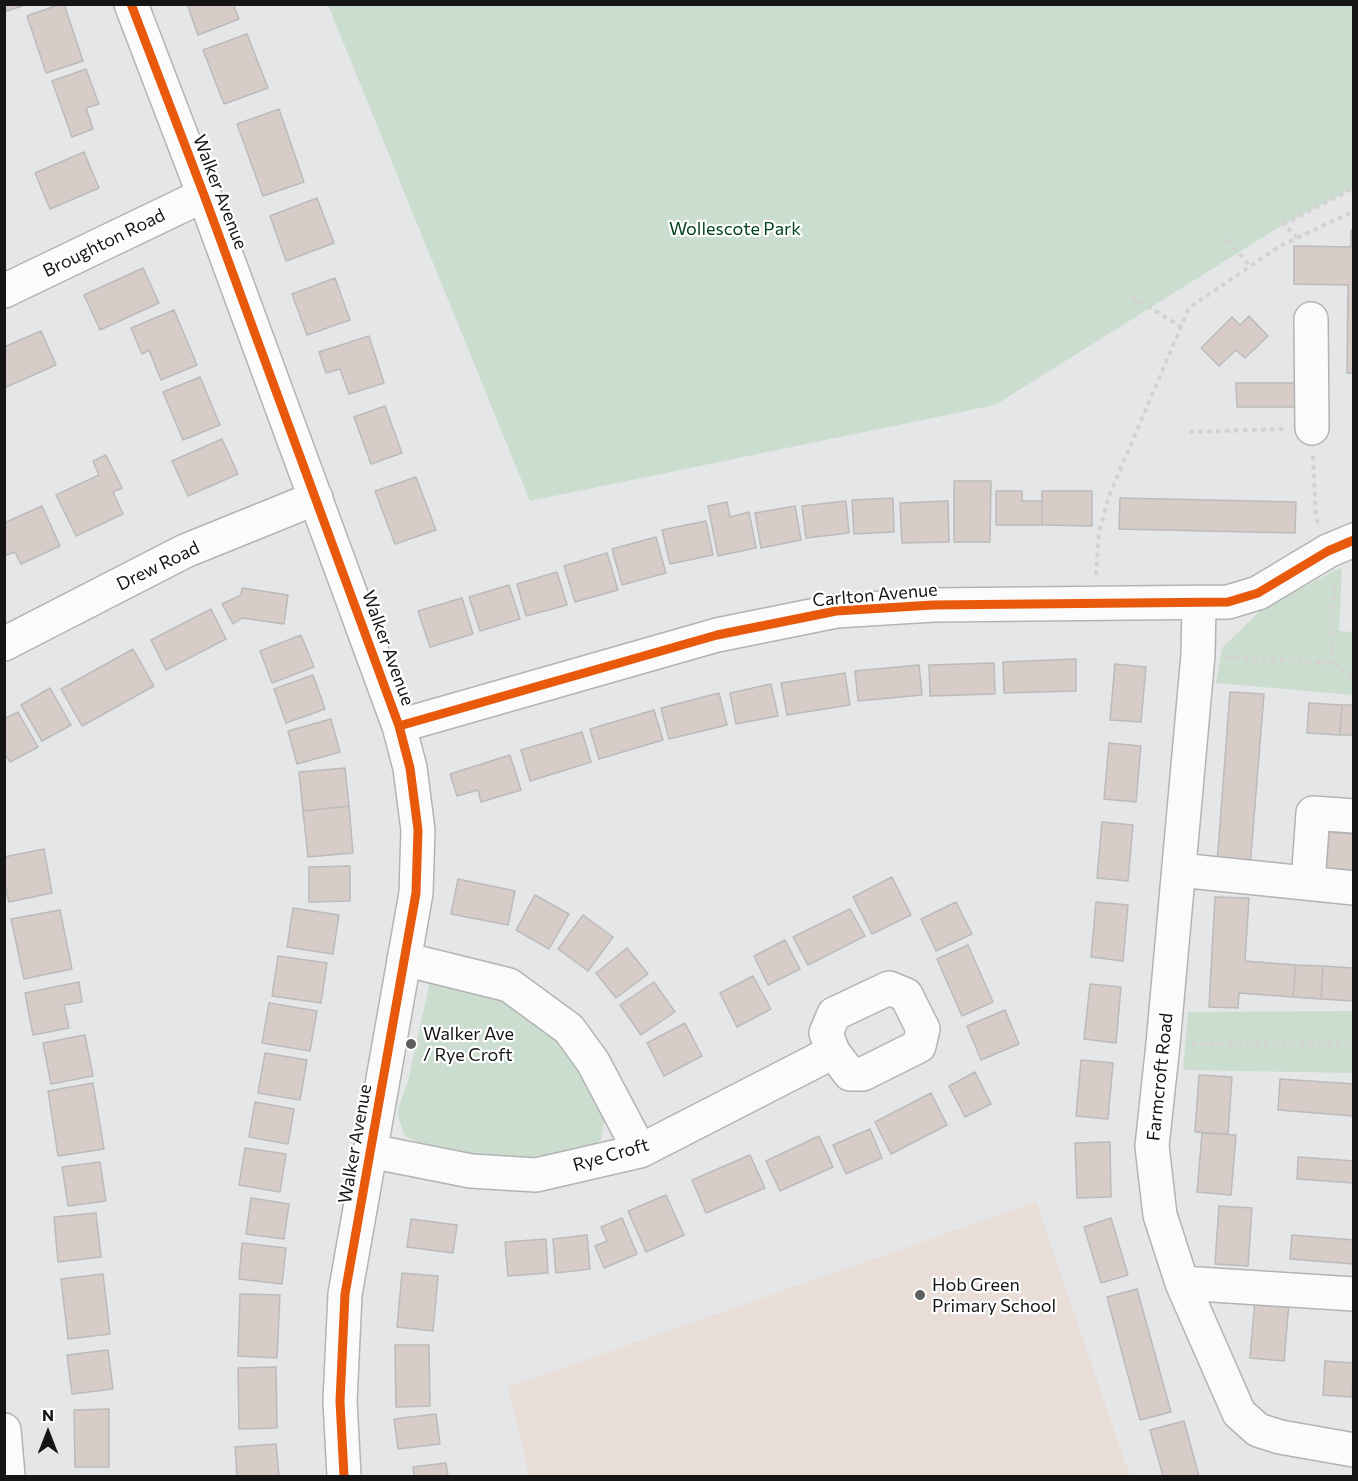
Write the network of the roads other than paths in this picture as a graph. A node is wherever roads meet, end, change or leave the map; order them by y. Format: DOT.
graph roads {
  1 [pos="131,4"];
  2 [pos="204,195"];
  3 [pos="4,291"];
  4 [pos="1311,319"];
  5 [pos="1312,428"];
  6 [pos="315,498"];
  7 [pos="1339,546"];
  8 [pos="1199,603"];
  9 [pos="4,644"];
  10 [pos="399,726"];
  11 [pos="1353,816"];
  12 [pos="1179,870"];
  13 [pos="1308,883"];
  14 [pos="1353,888"];
  15 [pos="404,959"];
  16 [pos="833,1052"];
  17 [pos="370,1151"];
  18 [pos="639,1151"];
  19 [pos="1182,1283"];
  20 [pos="1353,1294"];
  21 [pos="4,1430"];
  22 [pos="1353,1450"];
  23 [pos="8,1476"];
  24 [pos="344,1476"];
  1 -- 2 [label="street, Walker Avenue"];
  2 -- 3 [label="street, Broughton Road"];
  2 -- 6 [label="street, Walker Avenue"];
  4 -- 5 [label="street"];
  6 -- 9 [label="street, Drew Road"];
  6 -- 10 [label="street, Walker Avenue"];
  7 -- 8 [label="street, Carlton Avenue"];
  8 -- 10 [label="street, Carlton Avenue"];
  8 -- 12 [label="street, Farmcroft Road"];
  10 -- 15 [label="street, Walker Avenue"];
  11 -- 13 [label="street"];
  12 -- 13 [label="street"];
  12 -- 19 [label="street, Farmcroft Road"];
  13 -- 14 [label="street"];
  15 -- 17 [label="street, Walker Avenue"];
  15 -- 18 [label="street"];
  16 -- 18 [label="street, Rye Croft"];
  17 -- 18 [label="street, Rye Croft"];
  17 -- 24 [label="street, Walker Avenue"];
  19 -- 20 [label="street"];
  19 -- 22 [label="street, Farmcroft Road"];
  21 -- 23 [label="street"];
}
